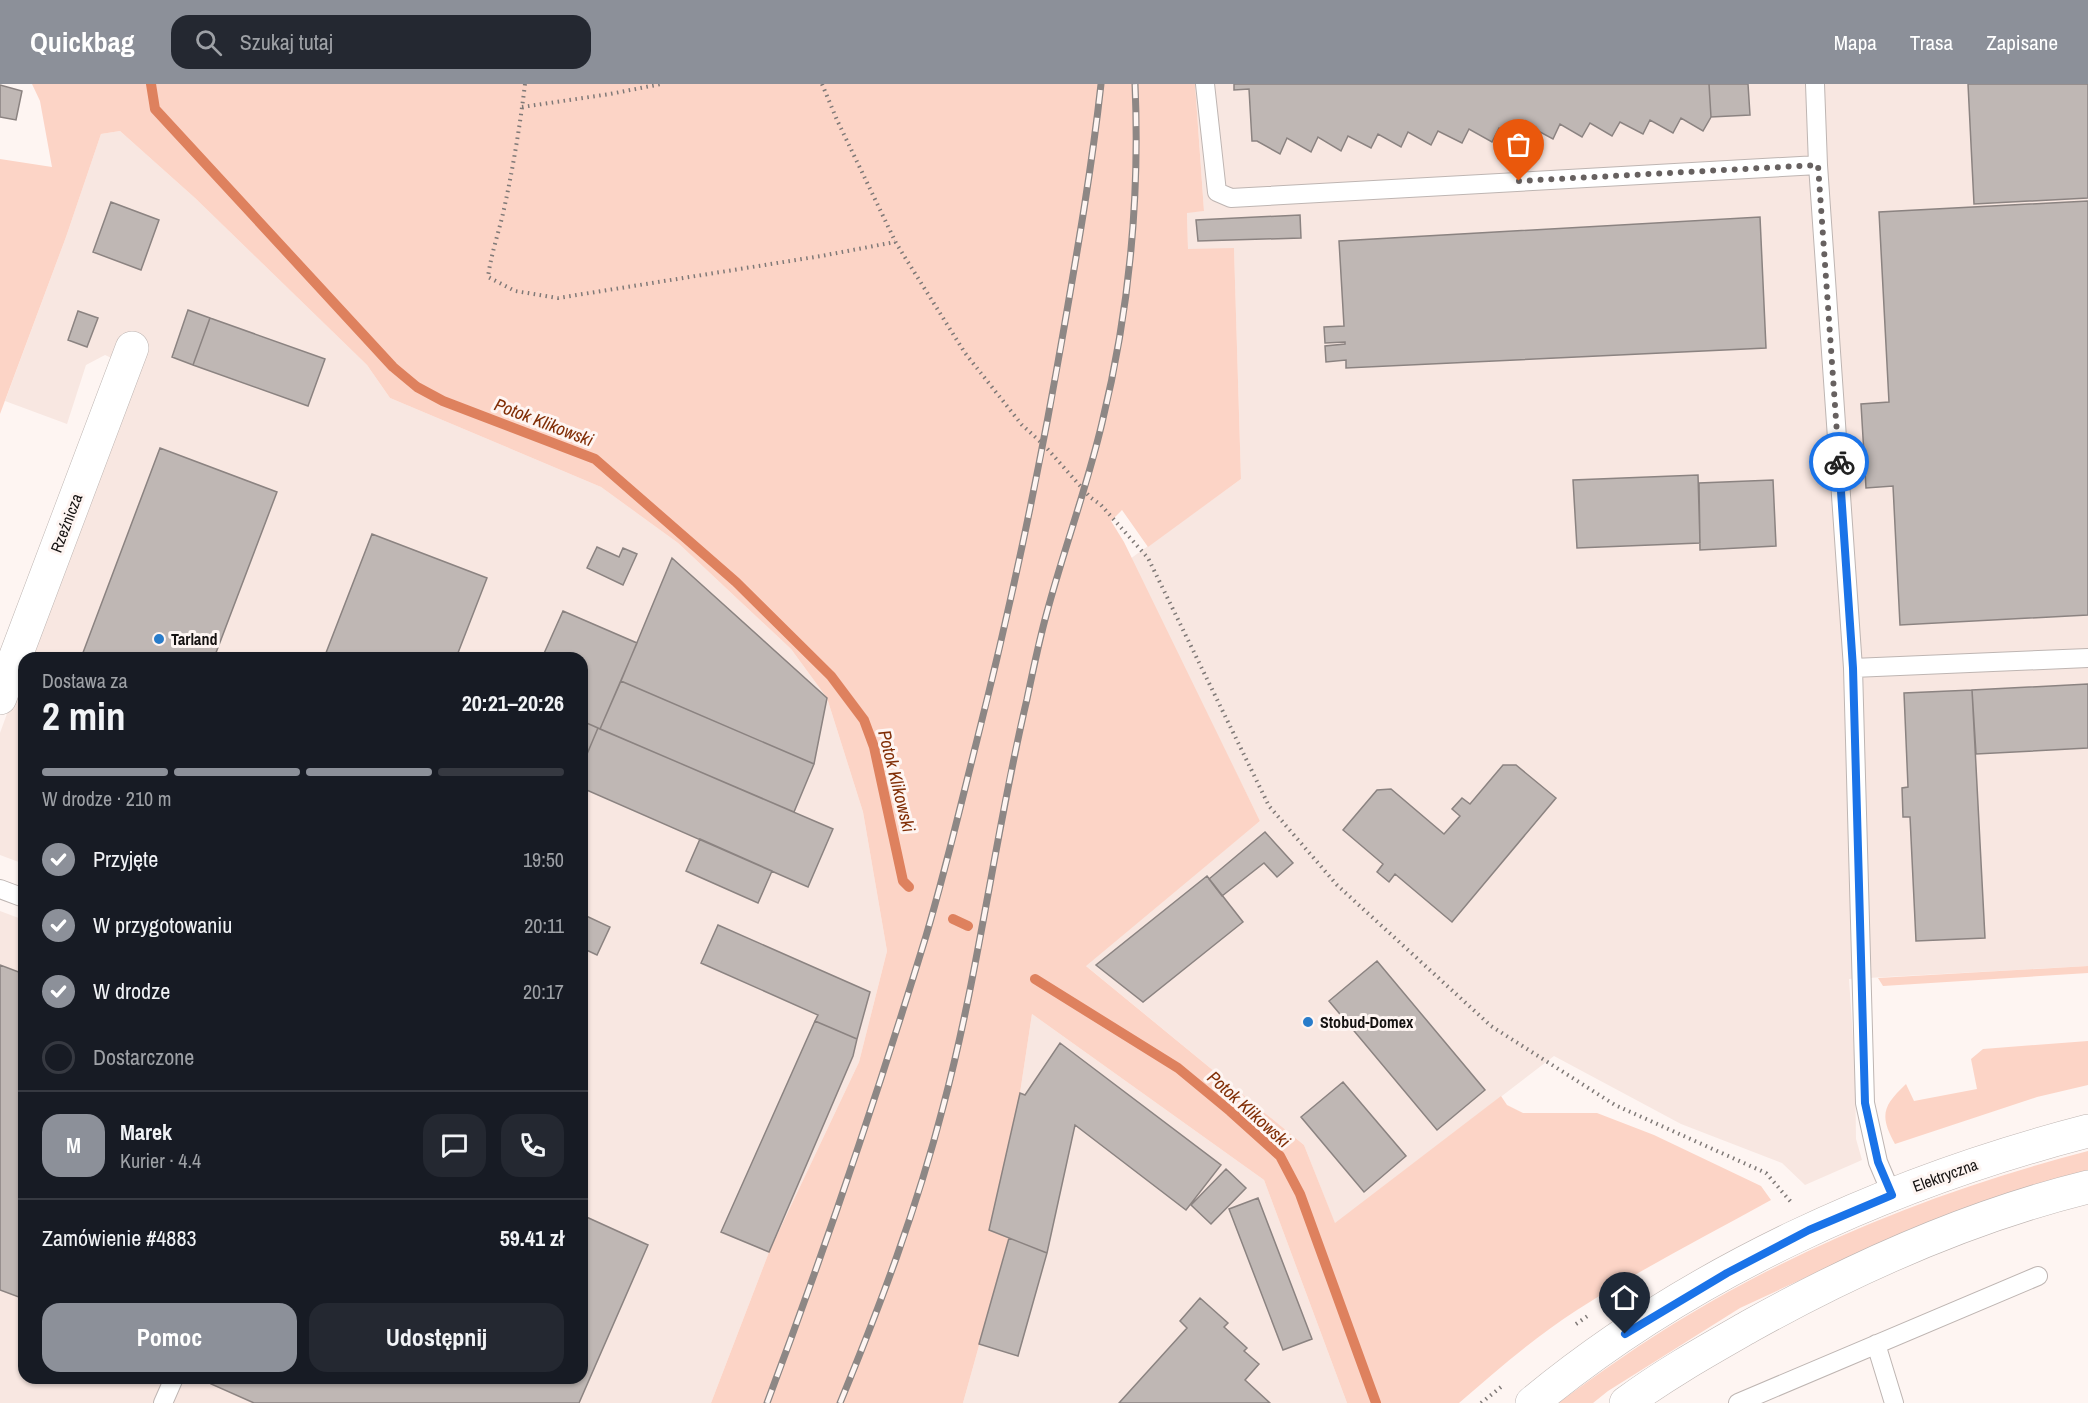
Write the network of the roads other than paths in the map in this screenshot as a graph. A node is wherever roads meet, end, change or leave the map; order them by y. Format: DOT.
graph roads {
  1 [pos="1205,84"];
  2 [pos="1815,84"];
  3 [pos="1818,165"];
  4 [pos="132,348"];
  5 [pos="2088,658"];
  6 [pos="1853,668"];
  7 [pos="0,698"];
  8 [pos="0,889"];
  9 [pos="18,896"];
  10 [pos="2088,1131"];
  11 [pos="2088,1187"];
  12 [pos="1892,1195"];
  13 [pos="2038,1276"];
  14 [pos="1876,1344"];
  15 [pos="171,1384"];
  16 [pos="163,1403"];
  17 [pos="1532,1403"];
  18 [pos="1626,1403"];
  19 [pos="1738,1403"];
  20 [pos="1894,1403"];
  1 -- 3 [label="lane"];
  2 -- 3 [label="lane"];
  3 -- 6 [label="lane"];
  4 -- 7 [label="main road, Rzeźnicza"];
  5 -- 6 [label="lane"];
  6 -- 12 [label="lane"];
  8 -- 9 [label="lane"];
  10 -- 12 [label="main road, Elektryczna"];
  11 -- 18 [label="main road"];
  12 -- 17 [label="main road, Elektryczna"];
  13 -- 14 [label="lane"];
  14 -- 19 [label="lane"];
  14 -- 20 [label="lane"];
  15 -- 16 [label="lane"];
}
